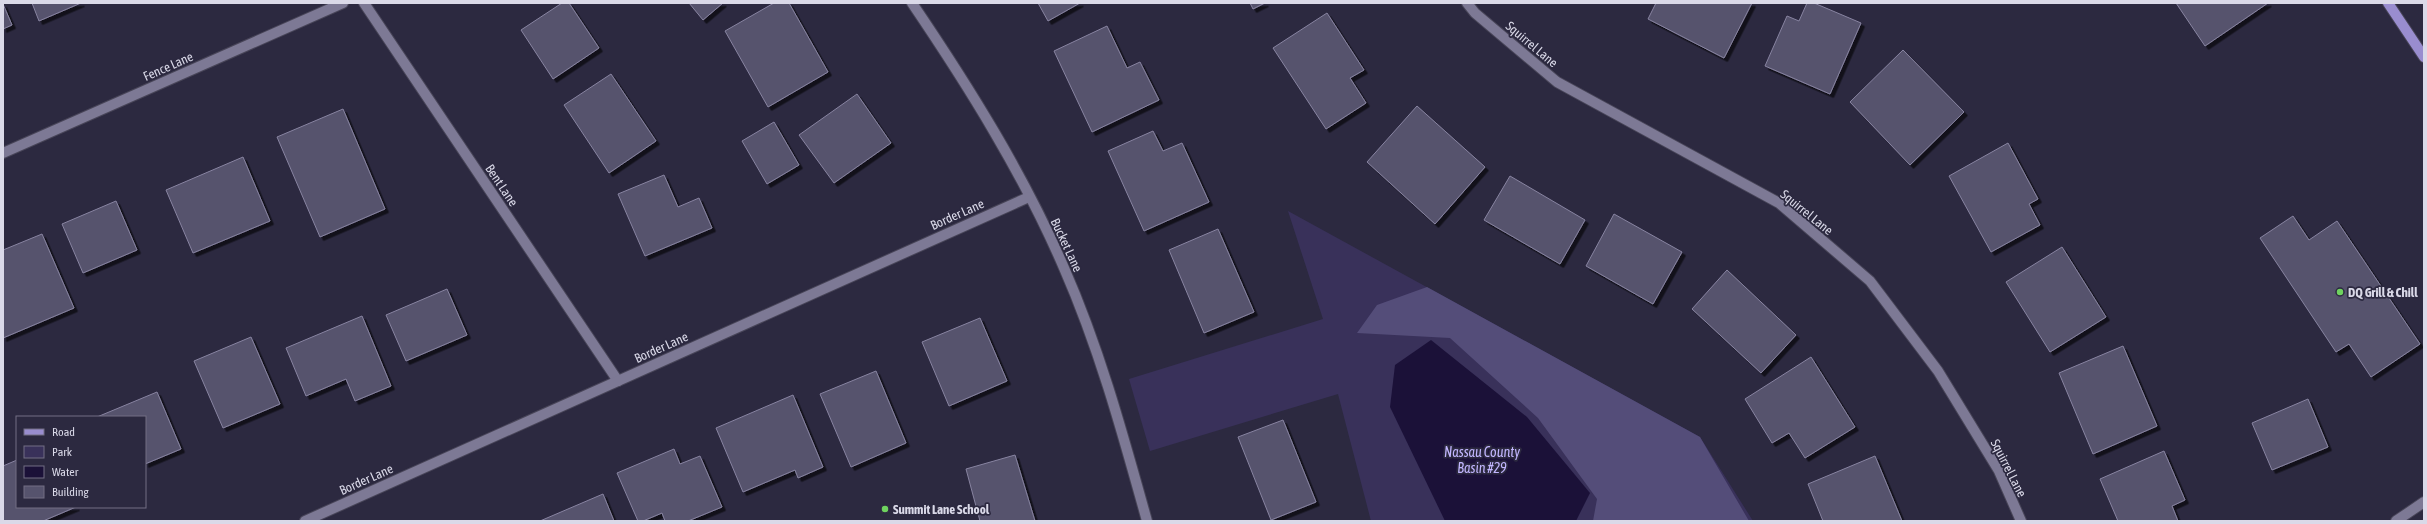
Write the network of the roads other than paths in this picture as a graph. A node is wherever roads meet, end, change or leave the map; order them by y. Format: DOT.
graph roads {
  1 [pos="343,3"];
  2 [pos="364,3"];
  3 [pos="912,3"];
  4 [pos="1467,3"];
  5 [pos="2388,3"];
  6 [pos="2424,57"];
  7 [pos="3,153"];
  8 [pos="1029,197"];
  9 [pos="618,381"];
  10 [pos="2424,502"];
  11 [pos="305,521"];
  12 [pos="1148,521"];
  13 [pos="2021,521"];
  14 [pos="2396,521"];
  1 -- 7 [label="street, Fence Lane"];
  2 -- 9 [label="street, Bent Lane"];
  3 -- 8 [label="street, Bucket Lane"];
  4 -- 13 [label="street, Squirrel Lane"];
  5 -- 6 [label="main road"];
  8 -- 9 [label="street, Border Lane"];
  8 -- 12 [label="street, Bucket Lane"];
  9 -- 11 [label="street, Border Lane"];
  10 -- 14 [label="street"];
}
